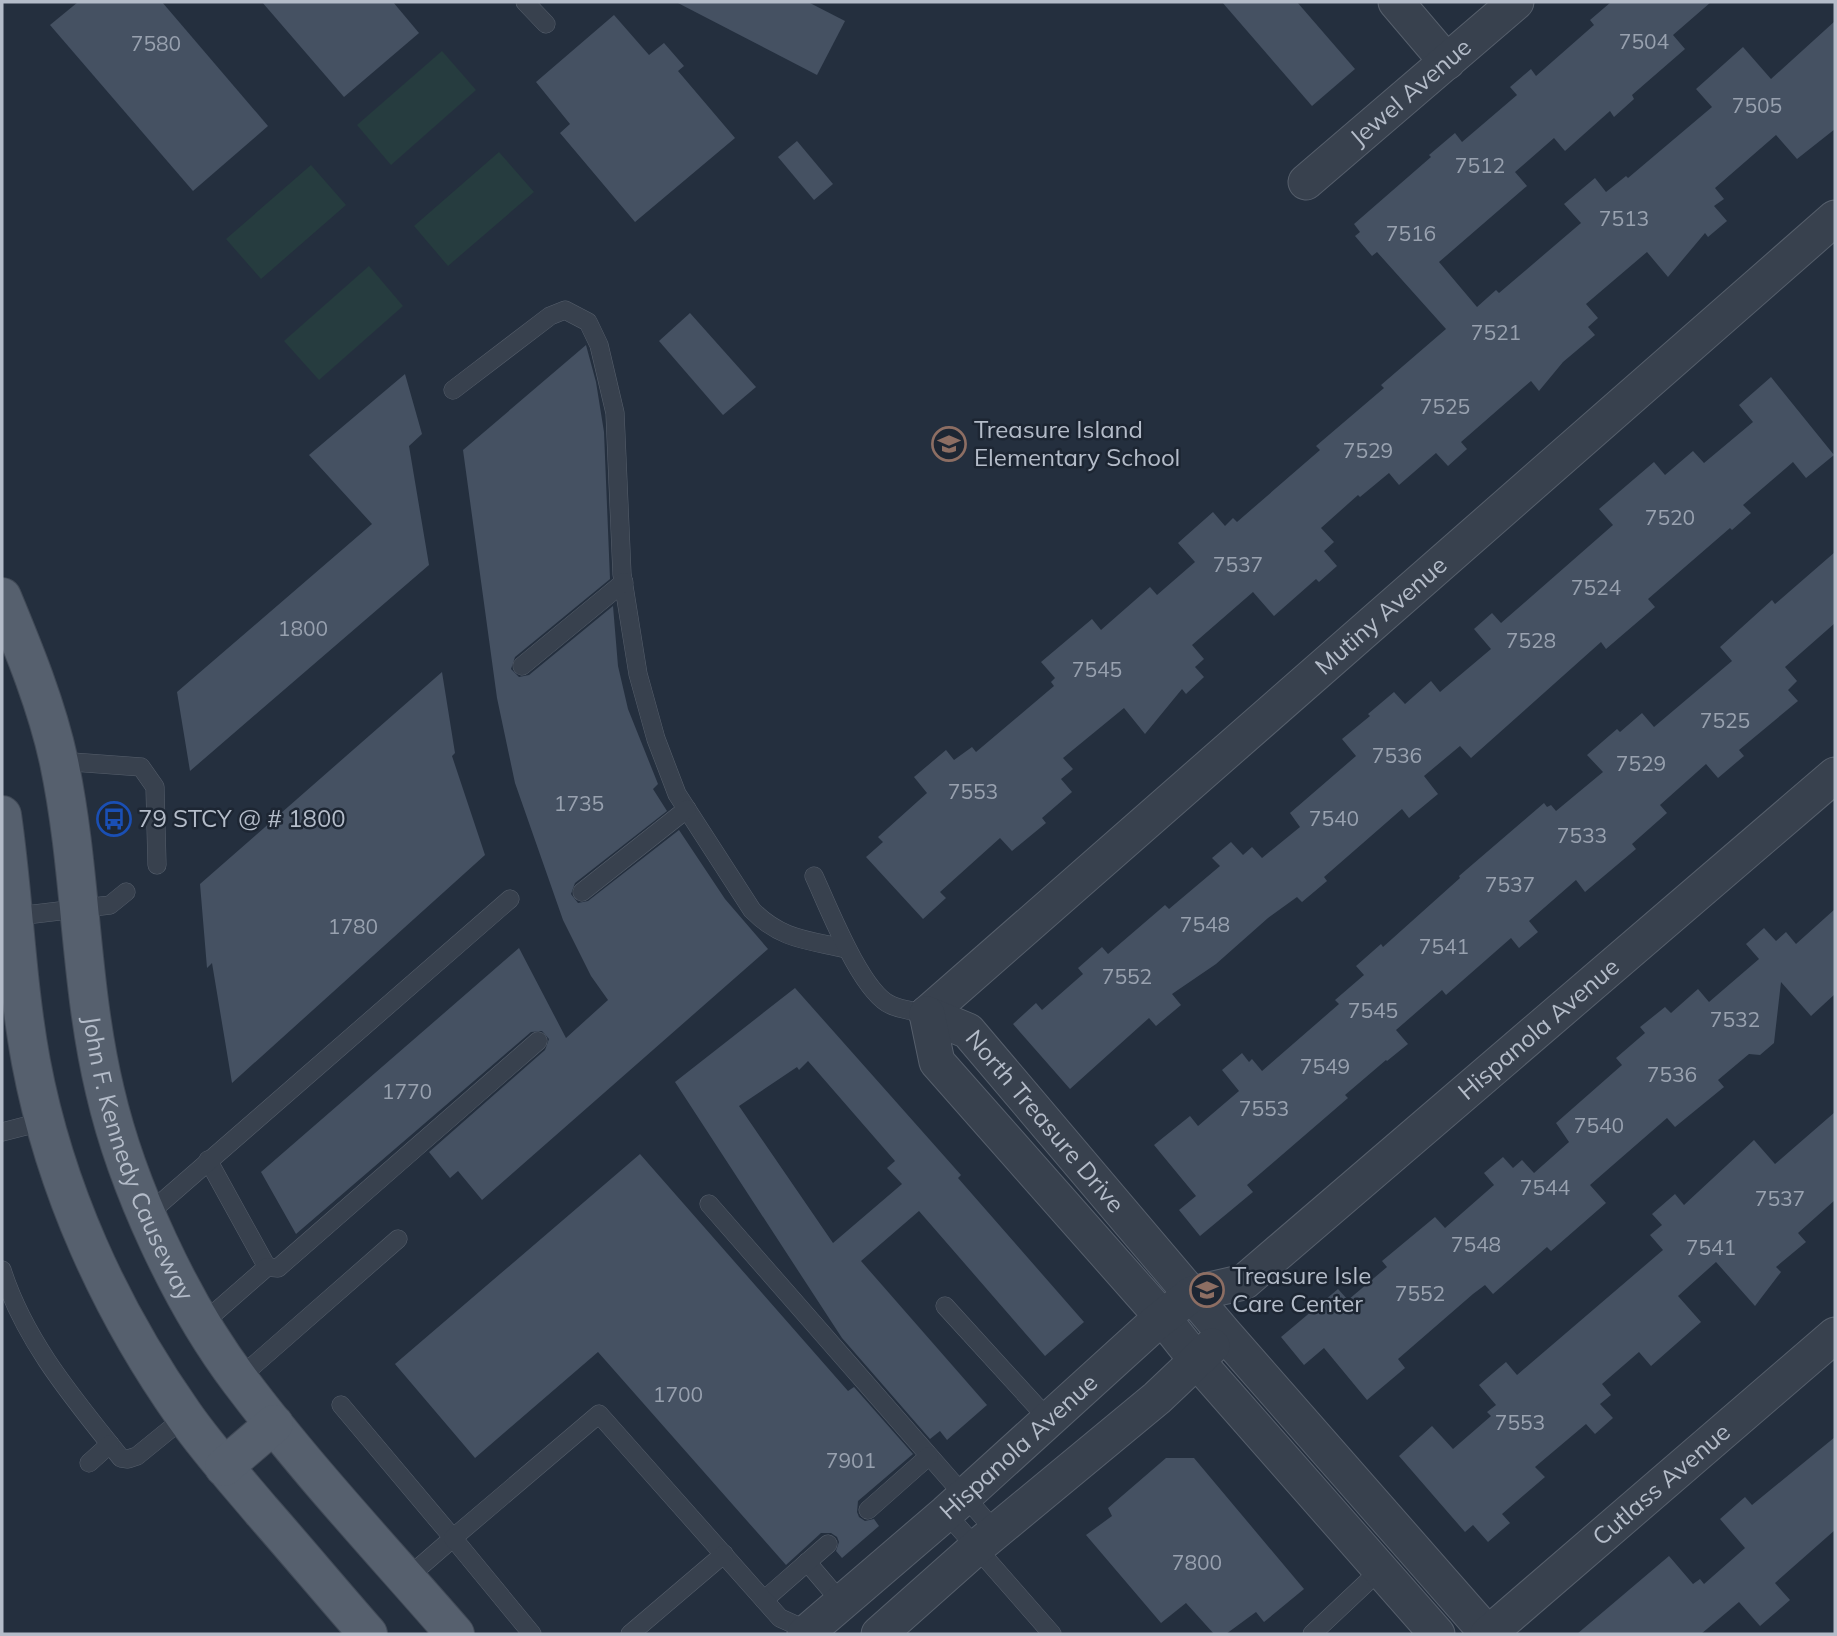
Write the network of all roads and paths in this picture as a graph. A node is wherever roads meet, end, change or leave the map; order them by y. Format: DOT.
graph roads {
  1 [pos="525,2"];
  2 [pos="1396,2"];
  3 [pos="1517,2"];
  4 [pos="546,24"];
  5 [pos="1447,62"];
  6 [pos="1306,181"];
  7 [pos="1835,218"];
  8 [pos="453,390"];
  9 [pos="624,582"];
  10 [pos="2,597"];
  11 [pos="522,666"];
  12 [pos="59,761"];
  13 [pos="1835,775"];
  14 [pos="687,809"];
  15 [pos="2,815"];
  16 [pos="157,865"];
  17 [pos="814,876"];
  18 [pos="126,892"];
  19 [pos="582,892"];
  20 [pos="510,900"];
  21 [pos="78,910"];
  22 [pos="8,918"];
  23 [pos="847,949"];
  24 [pos="928,1014"];
  25 [pos="538,1041"];
  26 [pos="45,1121"];
  27 [pos="2,1132"];
  28 [pos="208,1160"];
  29 [pos="709,1204"];
  30 [pos="147,1215"];
  31 [pos="398,1239"];
  32 [pos="267,1266"];
  33 [pos="2,1270"];
  34 [pos="1244,1282"];
  35 [pos="1192,1294"];
  36 [pos="945,1306"];
  37 [pos="1163,1318"];
  38 [pos="203,1323"];
  39 [pos="1224,1332"];
  40 [pos="1835,1335"];
  41 [pos="1197,1361"];
  42 [pos="238,1379"];
  43 [pos="341,1405"];
  44 [pos="185,1417"];
  45 [pos="1049,1420"];
  46 [pos="274,1424"];
  47 [pos="110,1444"];
  48 [pos="929,1456"];
  49 [pos="89,1463"];
  50 [pos="225,1467"];
  51 [pos="955,1505"];
  52 [pos="868,1510"];
  53 [pos="453,1538"];
  54 [pos="986,1539"];
  55 [pos="828,1544"];
  56 [pos="724,1554"];
  57 [pos="807,1562"];
  58 [pos="1380,1570"];
  59 [pos="407,1578"];
  60 [pos="764,1600"];
  61 [pos="842,1603"];
  62 [pos="808,1633"];
  63 [pos="368,1634"];
  64 [pos="455,1634"];
  65 [pos="532,1634"];
  66 [pos="631,1634"];
  67 [pos="879,1634"];
  68 [pos="1052,1634"];
  69 [pos="1312,1634"];
  70 [pos="1437,1634"];
  71 [pos="1488,1634"];
  1 -- 4 [label="lane"];
  2 -- 5 [label="street"];
  3 -- 5 [label="street, Jewel Avenue"];
  5 -- 6 [label="street, Jewel Avenue"];
  7 -- 24 [label="street, Mutiny Avenue"];
  8 -- 9 [label="lane"];
  9 -- 11 [label="lane"];
  9 -- 14 [label="lane"];
  10 -- 12 [label="main road, John F. Kennedy Causeway"];
  12 -- 16 [label="lane"];
  12 -- 21 [label="main road, John F. Kennedy Causeway"];
  13 -- 34 [label="street, Hispanola Avenue"];
  14 -- 19 [label="lane"];
  14 -- 23 [label="lane"];
  15 -- 22 [label="main road"];
  17 -- 23 [label="lane"];
  18 -- 21 [label="lane"];
  20 -- 28 [label="lane"];
  21 -- 22 [label="lane"];
  21 -- 30 [label="main road, John F. Kennedy Causeway"];
  22 -- 26 [label="main road"];
  23 -- 24 [label="lane"];
  24 -- 35 [label="street, North Treasure Drive"];
  24 -- 37 [label="street, North Treasure Drive"];
  25 -- 32 [label="lane"];
  26 -- 27 [label="lane"];
  26 -- 44 [label="main road"];
  28 -- 30 [label="lane"];
  28 -- 32 [label="lane"];
  29 -- 48 [label="lane"];
  30 -- 38 [label="main road, John F. Kennedy Causeway"];
  31 -- 42 [label="lane"];
  32 -- 38 [label="lane"];
  33 -- 47 [label="lane"];
  34 -- 35 [label="street, Hispanola Avenue"];
  34 -- 39 [label="street, Hispanola Avenue"];
  35 -- 37 [label="street, Hispanola Avenue"];
  35 -- 39 [label="street, North Treasure Drive"];
  36 -- 45 [label="lane"];
  37 -- 41 [label="street, North Treasure Drive"];
  37 -- 45 [label="street, Hispanola Avenue"];
  38 -- 42 [label="main road, John F. Kennedy Causeway"];
  39 -- 41 [label="street, Hispanola Avenue"];
  39 -- 71 [label="street, North Treasure Drive"];
  40 -- 71 [label="street, Cutlass Avenue"];
  41 -- 54 [label="street, Hispanola Avenue"];
  41 -- 58 [label="street, North Treasure Drive"];
  42 -- 46 [label="main road, John F. Kennedy Causeway"];
  43 -- 53 [label="lane"];
  44 -- 47 [label="lane"];
  44 -- 50 [label="main road"];
  45 -- 51 [label="street, Hispanola Avenue"];
  46 -- 50 [label="main road"];
  46 -- 59 [label="main road, John F. Kennedy Causeway"];
  47 -- 49 [label="lane"];
  48 -- 51 [label="lane"];
  48 -- 52 [label="lane"];
  50 -- 63 [label="main road"];
  51 -- 54 [label="lane"];
  51 -- 54 [label="lane"];
  51 -- 61 [label="street, Hispanola Avenue"];
  53 -- 56 [label="lane"];
  53 -- 59 [label="lane"];
  53 -- 65 [label="lane"];
  54 -- 67 [label="street, Hispanola Avenue"];
  54 -- 68 [label="lane"];
  55 -- 57 [label="lane"];
  56 -- 60 [label="lane"];
  56 -- 66 [label="lane"];
  57 -- 60 [label="lane"];
  57 -- 61 [label="lane"];
  58 -- 69 [label="lane"];
  58 -- 70 [label="street, North Treasure Drive"];
  59 -- 64 [label="main road, John F. Kennedy Causeway"];
  60 -- 62 [label="lane"];
  61 -- 62 [label="street, Hispanola Avenue"];
}
